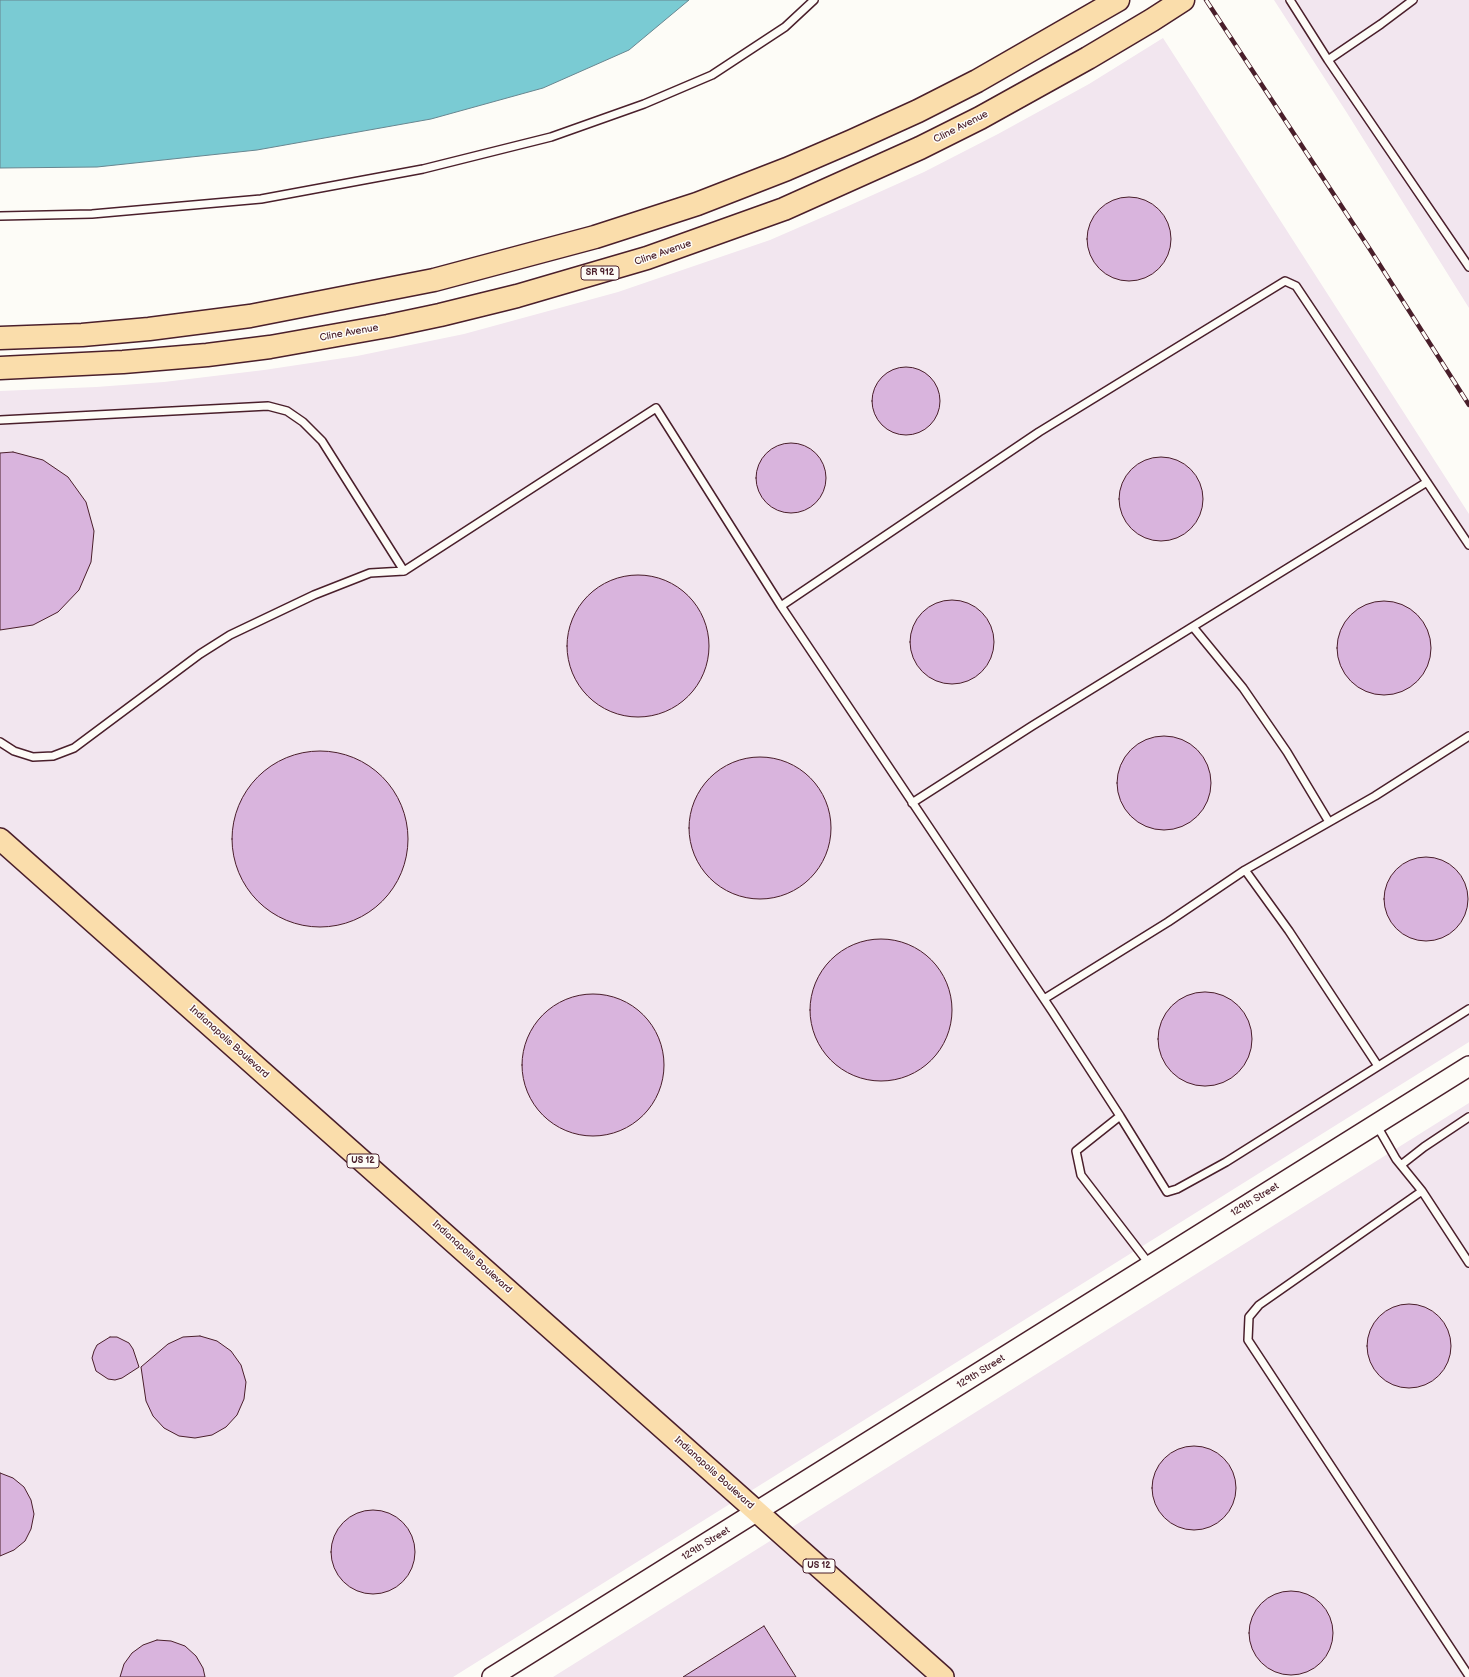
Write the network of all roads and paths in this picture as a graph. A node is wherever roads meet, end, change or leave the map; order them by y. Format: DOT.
graph roads {
  1 [pos="814,0"];
  2 [pos="1118,0"];
  3 [pos="1183,0"];
  4 [pos="1290,0"];
  5 [pos="1413,0"];
  6 [pos="1328,60"];
  7 [pos="0,216"];
  8 [pos="1469,267"];
  9 [pos="0,338"];
  10 [pos="0,368"];
  11 [pos="0,420"];
  12 [pos="1427,482"];
  13 [pos="1469,545"];
  14 [pos="404,571"];
  15 [pos="781,606"];
  16 [pos="1193,627"];
  17 [pos="1469,736"];
  18 [pos="0,742"];
  19 [pos="912,802"];
  20 [pos="1329,822"];
  21 [pos="0,839"];
  22 [pos="1245,870"];
  23 [pos="1044,999"];
  24 [pos="1469,1009"];
  25 [pos="1378,1066"];
  26 [pos="1469,1066"];
  27 [pos="1120,1116"];
  28 [pos="1469,1117"];
  29 [pos="1376,1124"];
  30 [pos="1401,1165"];
  31 [pos="1422,1191"];
  32 [pos="1469,1263"];
  33 [pos="1150,1266"];
  34 [pos="758,1512"];
  35 [pos="1469,1676"];
  36 [pos="492,1677"];
  37 [pos="943,1677"];
  1 -- 7 [label="lane"];
  2 -- 9 [label="highway"];
  3 -- 10 [label="highway, Cline Avenue / SR 912"];
  4 -- 6 [label="lane"];
  5 -- 6 [label="lane"];
  6 -- 8 [label="lane"];
  11 -- 14 [label="lane"];
  12 -- 13 [label="lane"];
  12 -- 15 [label="lane"];
  12 -- 16 [label="lane"];
  14 -- 15 [label="lane"];
  14 -- 18 [label="lane"];
  15 -- 19 [label="lane"];
  16 -- 19 [label="lane"];
  16 -- 20 [label="lane"];
  17 -- 20 [label="lane"];
  19 -- 23 [label="lane"];
  20 -- 22 [label="lane"];
  21 -- 34 [label="main road, Indianapolis Boulevard / US 12"];
  22 -- 23 [label="lane"];
  22 -- 25 [label="lane"];
  23 -- 27 [label="lane"];
  24 -- 25 [label="lane"];
  25 -- 27 [label="lane"];
  26 -- 29 [label="main road, 129th Street"];
  27 -- 33 [label="lane"];
  28 -- 30 [label="lane"];
  29 -- 30 [label="lane"];
  29 -- 33 [label="main road, 129th Street"];
  30 -- 31 [label="lane"];
  31 -- 32 [label="lane"];
  31 -- 35 [label="lane"];
  33 -- 34 [label="main road, 129th Street"];
  34 -- 36 [label="main road, 129th Street"];
  34 -- 37 [label="main road, Indianapolis Boulevard / US 12"];
}
